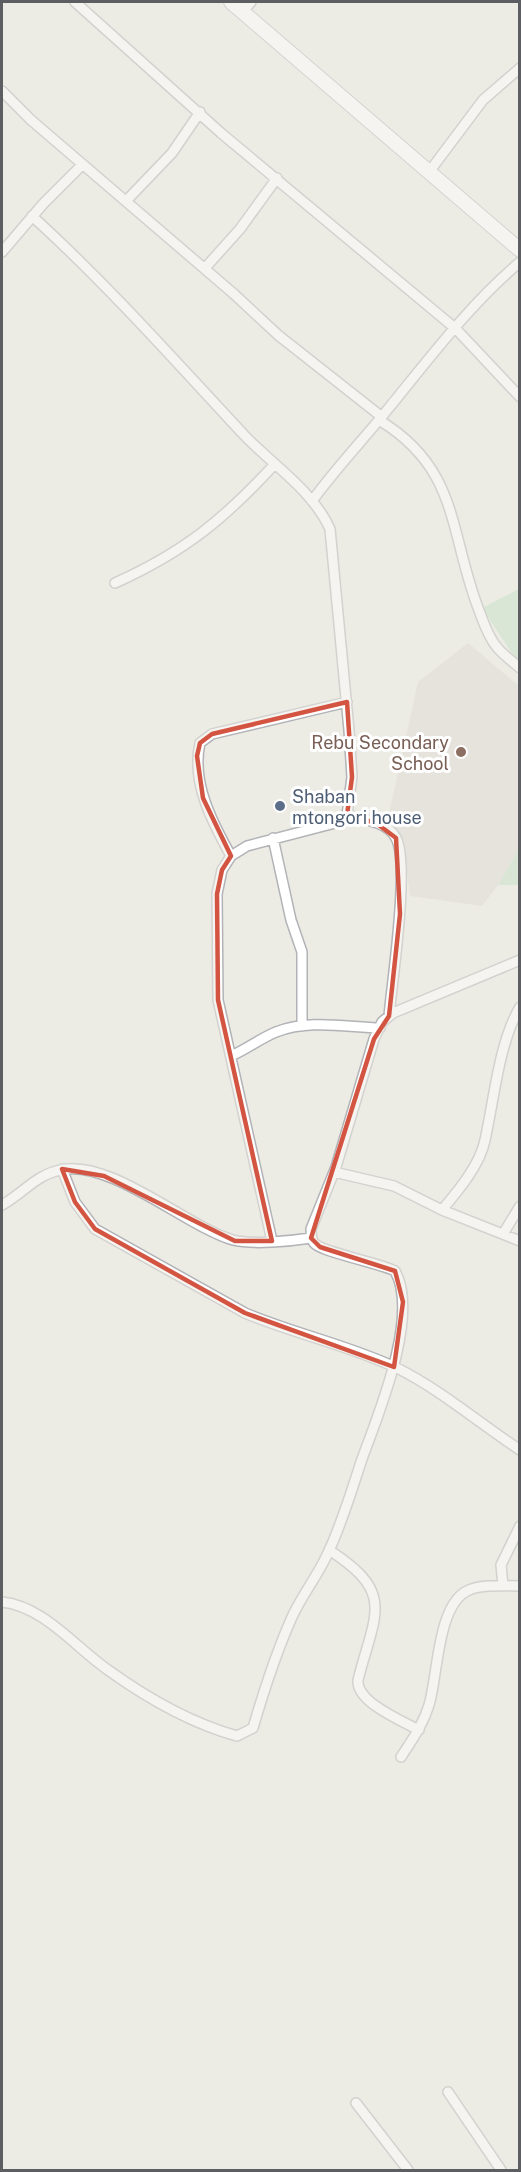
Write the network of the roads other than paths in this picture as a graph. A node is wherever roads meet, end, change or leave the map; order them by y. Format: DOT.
graph roads {
  1 [pos="75,2"];
  2 [pos="231,2"];
  3 [pos="247,7"];
  4 [pos="519,68"];
  5 [pos="2,91"];
  6 [pos="200,112"];
  7 [pos="82,165"];
  8 [pos="429,172"];
  9 [pos="276,178"];
  10 [pos="126,201"];
  11 [pos="32,216"];
  12 [pos="519,250"];
  13 [pos="2,252"];
  14 [pos="519,262"];
  15 [pos="205,268"];
  16 [pos="456,329"];
  17 [pos="519,397"];
  18 [pos="381,419"];
  19 [pos="274,465"];
  20 [pos="312,501"];
  21 [pos="115,583"];
  22 [pos="519,668"];
  23 [pos="347,702"];
  24 [pos="348,815"];
  25 [pos="273,838"];
  26 [pos="231,856"];
  27 [pos="519,960"];
  28 [pos="519,1007"];
  29 [pos="389,1016"];
  30 [pos="302,1026"];
  31 [pos="380,1028"];
  32 [pos="231,1056"];
  33 [pos="62,1169"];
  34 [pos="334,1172"];
  35 [pos="2,1205"];
  36 [pos="519,1206"];
  37 [pos="442,1210"];
  38 [pos="503,1234"];
  39 [pos="311,1238"];
  40 [pos="519,1240"];
  41 [pos="272,1241"];
  42 [pos="394,1367"];
  43 [pos="519,1450"];
  44 [pos="519,1526"];
  45 [pos="329,1550"];
  46 [pos="503,1586"];
  47 [pos="519,1586"];
  48 [pos="2,1602"];
  49 [pos="419,1730"];
  50 [pos="401,1757"];
  51 [pos="448,2092"];
  52 [pos="356,2103"];
  53 [pos="408,2170"];
  54 [pos="501,2170"];
  1 -- 6 [label="street"];
  2 -- 3 [label="main road"];
  3 -- 8 [label="main road"];
  4 -- 8 [label="street"];
  5 -- 7 [label="street"];
  6 -- 9 [label="street"];
  6 -- 10 [label="street"];
  7 -- 10 [label="street"];
  7 -- 11 [label="street"];
  8 -- 12 [label="main road"];
  9 -- 15 [label="street"];
  9 -- 16 [label="street"];
  10 -- 15 [label="street"];
  11 -- 13 [label="street"];
  11 -- 19 [label="street"];
  14 -- 16 [label="street"];
  15 -- 18 [label="street"];
  16 -- 17 [label="street"];
  16 -- 18 [label="street"];
  18 -- 20 [label="street"];
  18 -- 22 [label="street"];
  19 -- 20 [label="street"];
  19 -- 21 [label="street"];
  20 -- 23 [label="street"];
  23 -- 24 [label="street"];
  23 -- 26 [label="street"];
  24 -- 25 [label="street"];
  24 -- 29 [label="street"];
  25 -- 26 [label="street"];
  25 -- 30 [label="street"];
  26 -- 32 [label="street"];
  27 -- 29 [label="street"];
  28 -- 37 [label="street"];
  29 -- 31 [label="street"];
  30 -- 31 [label="street"];
  30 -- 32 [label="street"];
  31 -- 34 [label="street"];
  32 -- 41 [label="street"];
  33 -- 35 [label="street"];
  33 -- 41 [label="street"];
  33 -- 42 [label="street"];
  34 -- 37 [label="street"];
  34 -- 39 [label="street"];
  36 -- 38 [label="street"];
  37 -- 38 [label="street"];
  38 -- 40 [label="street"];
  39 -- 41 [label="street"];
  39 -- 42 [label="street"];
  42 -- 43 [label="street"];
  42 -- 45 [label="street"];
  44 -- 46 [label="street"];
  45 -- 48 [label="street"];
  45 -- 49 [label="street"];
  46 -- 47 [label="street"];
  46 -- 49 [label="street"];
  49 -- 50 [label="street"];
  51 -- 54 [label="street"];
  52 -- 53 [label="street"];
}
